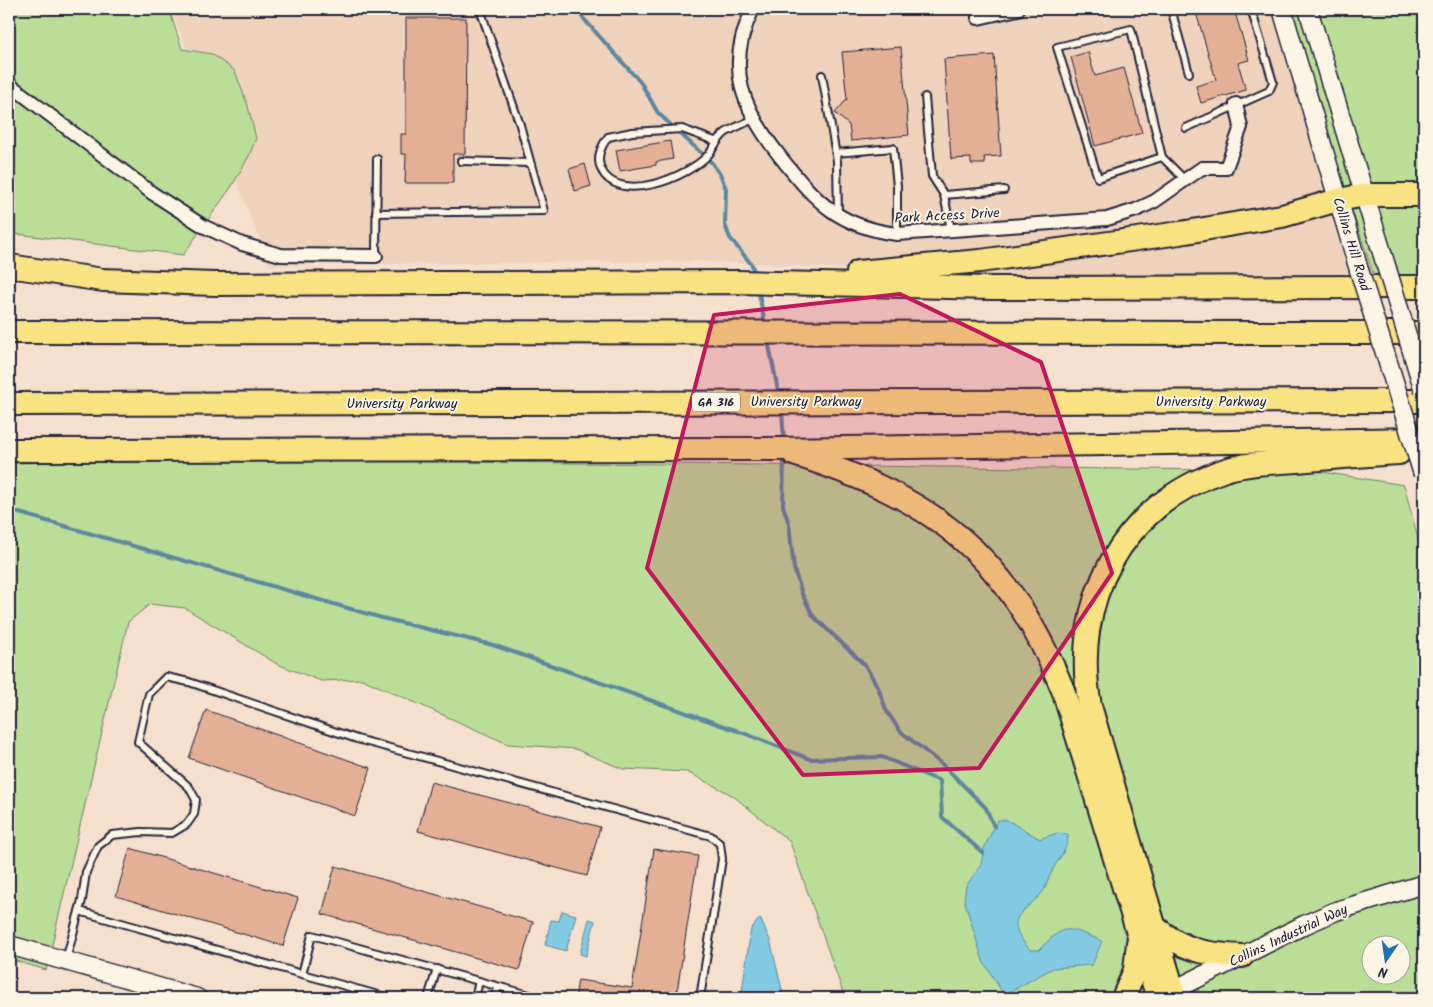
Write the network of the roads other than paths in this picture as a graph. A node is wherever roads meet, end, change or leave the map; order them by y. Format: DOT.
graph roads {
  1 [pos="480,9"];
  2 [pos="753,9"];
  3 [pos="1018,9"];
  4 [pos="1171,9"];
  5 [pos="1251,9"];
  6 [pos="1282,9"];
  7 [pos="1308,9"];
  8 [pos="1000,11"];
  9 [pos="978,18"];
  10 [pos="1189,73"];
  11 [pos="822,75"];
  12 [pos="9,84"];
  13 [pos="925,97"];
  14 [pos="1236,104"];
  15 [pos="753,119"];
  16 [pos="1186,128"];
  17 [pos="715,141"];
  18 [pos="836,153"];
  19 [pos="1162,157"];
  20 [pos="377,159"];
  21 [pos="461,161"];
  22 [pos="529,163"];
  23 [pos="1185,180"];
  24 [pos="1004,190"];
  25 [pos="944,195"];
  26 [pos="1366,195"];
  27 [pos="1424,195"];
  28 [pos="1338,200"];
  29 [pos="376,214"];
  30 [pos="838,217"];
  31 [pos="951,230"];
  32 [pos="897,234"];
  33 [pos="376,256"];
  34 [pos="9,266"];
  35 [pos="738,282"];
  36 [pos="1424,287"];
  37 [pos="9,332"];
  38 [pos="1424,333"];
  39 [pos="1424,391"];
  40 [pos="1424,401"];
  41 [pos="9,404"];
  42 [pos="1424,438"];
  43 [pos="779,449"];
  44 [pos="9,450"];
  45 [pos="1424,450"];
  46 [pos="1424,476"];
  47 [pos="1424,884"];
  48 [pos="79,912"];
  49 [pos="1147,932"];
  50 [pos="9,944"];
  51 [pos="1242,956"];
  52 [pos="66,961"];
  53 [pos="437,969"];
  54 [pos="302,974"];
  55 [pos="480,981"];
  56 [pos="498,986"];
  57 [pos="1163,995"];
  58 [pos="197,998"];
  59 [pos="389,998"];
  60 [pos="428,998"];
  61 [pos="475,998"];
  62 [pos="495,998"];
  63 [pos="540,998"];
  64 [pos="700,998"];
  65 [pos="1123,998"];
  1 -- 22 [label="lane"];
  2 -- 15 [label="street, Park Access Drive"];
  3 -- 8 [label="street"];
  4 -- 10 [label="lane"];
  5 -- 14 [label="lane"];
  6 -- 28 [label="street, Collins Hill Road"];
  7 -- 26 [label="street, Collins Hill Road"];
  8 -- 9 [label="street"];
  11 -- 18 [label="lane"];
  12 -- 33 [label="street"];
  13 -- 25 [label="lane"];
  14 -- 16 [label="lane"];
  14 -- 23 [label="street, Park Access Drive"];
  15 -- 17 [label="lane"];
  15 -- 30 [label="street, Park Access Drive"];
  17 -- 17 [label="lane"];
  18 -- 30 [label="lane"];
  18 -- 32 [label="lane"];
  19 -- 19 [label="lane"];
  19 -- 23 [label="lane"];
  20 -- 29 [label="lane"];
  21 -- 22 [label="lane"];
  22 -- 29 [label="lane"];
  23 -- 31 [label="street, Park Access Drive"];
  24 -- 25 [label="lane"];
  25 -- 31 [label="lane"];
  26 -- 27 [label="highway"];
  26 -- 28 [label="highway"];
  26 -- 39 [label="street, Collins Hill Road, bridge"];
  28 -- 35 [label="highway"];
  28 -- 46 [label="street, Collins Hill Road, bridge"];
  29 -- 33 [label="lane"];
  30 -- 32 [label="street, Park Access Drive"];
  31 -- 32 [label="street, Park Access Drive"];
  34 -- 35 [label="highway"];
  35 -- 36 [label="highway"];
  37 -- 38 [label="highway"];
  40 -- 41 [label="highway, University Parkway / GA 316"];
  42 -- 43 [label="highway"];
  43 -- 44 [label="highway"];
  43 -- 49 [label="highway"];
  45 -- 49 [label="highway"];
  47 -- 51 [label="street, Collins Industrial Way"];
  48 -- 52 [label="lane"];
  48 -- 54 [label="lane"];
  48 -- 64 [label="lane"];
  49 -- 51 [label="highway"];
  49 -- 57 [label="highway"];
  49 -- 65 [label="highway"];
  50 -- 52 [label="street"];
  51 -- 57 [label="street, Collins Industrial Way"];
  52 -- 58 [label="street"];
  53 -- 54 [label="lane"];
  53 -- 55 [label="lane"];
  53 -- 60 [label="lane"];
  54 -- 59 [label="lane"];
  55 -- 56 [label="lane"];
  55 -- 61 [label="lane"];
  56 -- 62 [label="lane"];
  56 -- 63 [label="lane"];
}
